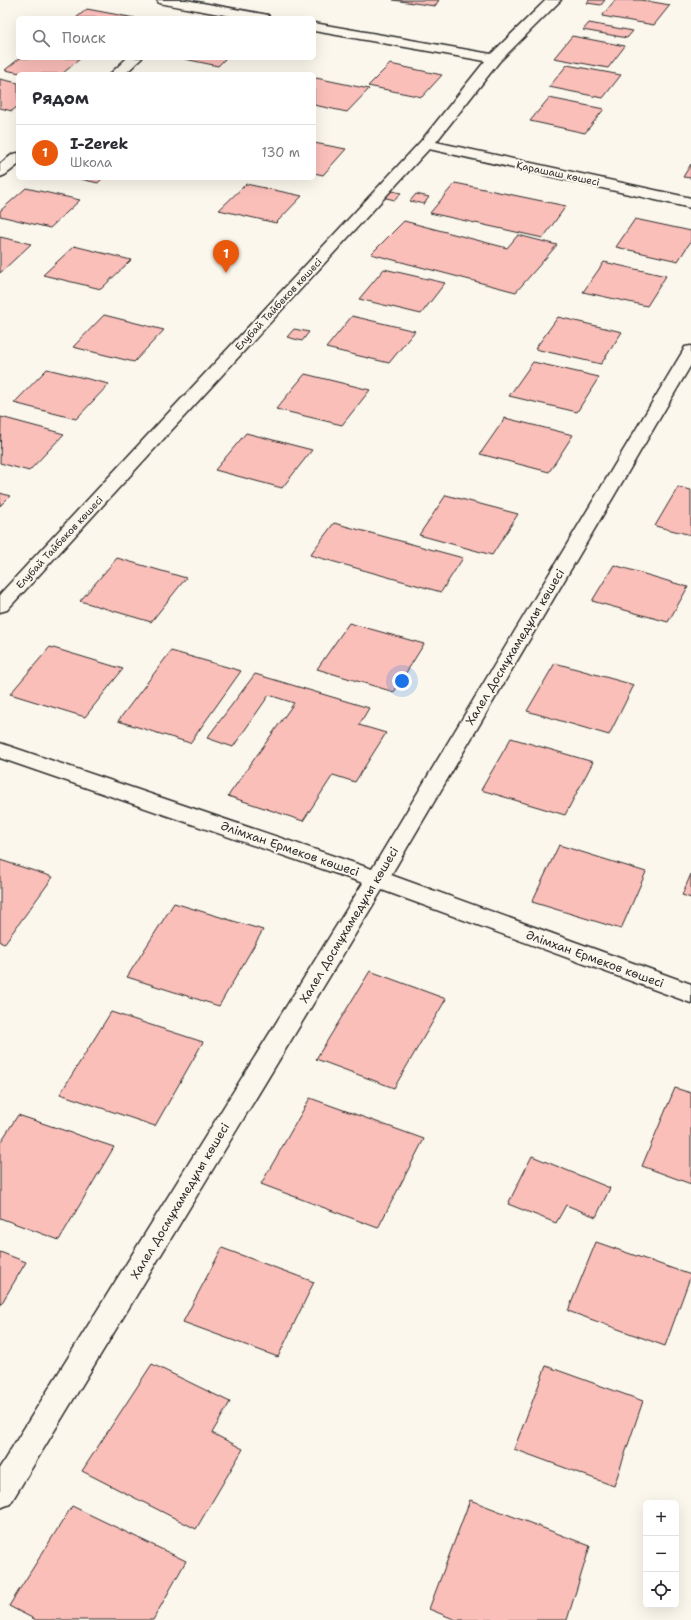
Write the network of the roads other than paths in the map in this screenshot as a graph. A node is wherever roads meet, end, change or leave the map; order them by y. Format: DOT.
graph roads {
  1 [pos="164,0"];
  2 [pos="554,0"];
  3 [pos="197,6"];
  4 [pos="185,16"];
  5 [pos="252,16"];
  6 [pos="316,27"];
  7 [pos="494,59"];
  8 [pos="134,60"];
  9 [pos="118,72"];
  10 [pos="426,144"];
  11 [pos="16,159"];
  12 [pos="0,172"];
  13 [pos="691,202"];
  14 [pos="691,351"];
  15 [pos="0,606"];
  16 [pos="0,750"];
  17 [pos="377,879"];
  18 [pos="691,994"];
  19 [pos="0,1494"];
  1 -- 3 [label="street"];
  2 -- 7 [label="street, Елубай Тайбеков көшесі"];
  3 -- 4 [label="street"];
  3 -- 5 [label="street"];
  6 -- 7 [label="street"];
  7 -- 10 [label="street, Елубай Тайбеков көшесі"];
  8 -- 9 [label="street"];
  10 -- 13 [label="street, Қарашаш көшесі"];
  10 -- 15 [label="street, Елубай Тайбеков көшесі"];
  11 -- 12 [label="street"];
  14 -- 17 [label="street, Халел Досмұхамедұлы көшесі"];
  16 -- 17 [label="street, Әлімхан Ермеков көшесі"];
  17 -- 18 [label="street, Әлімхан Ермеков көшесі"];
  17 -- 19 [label="street, Халел Досмұхамедұлы көшесі"];
}
